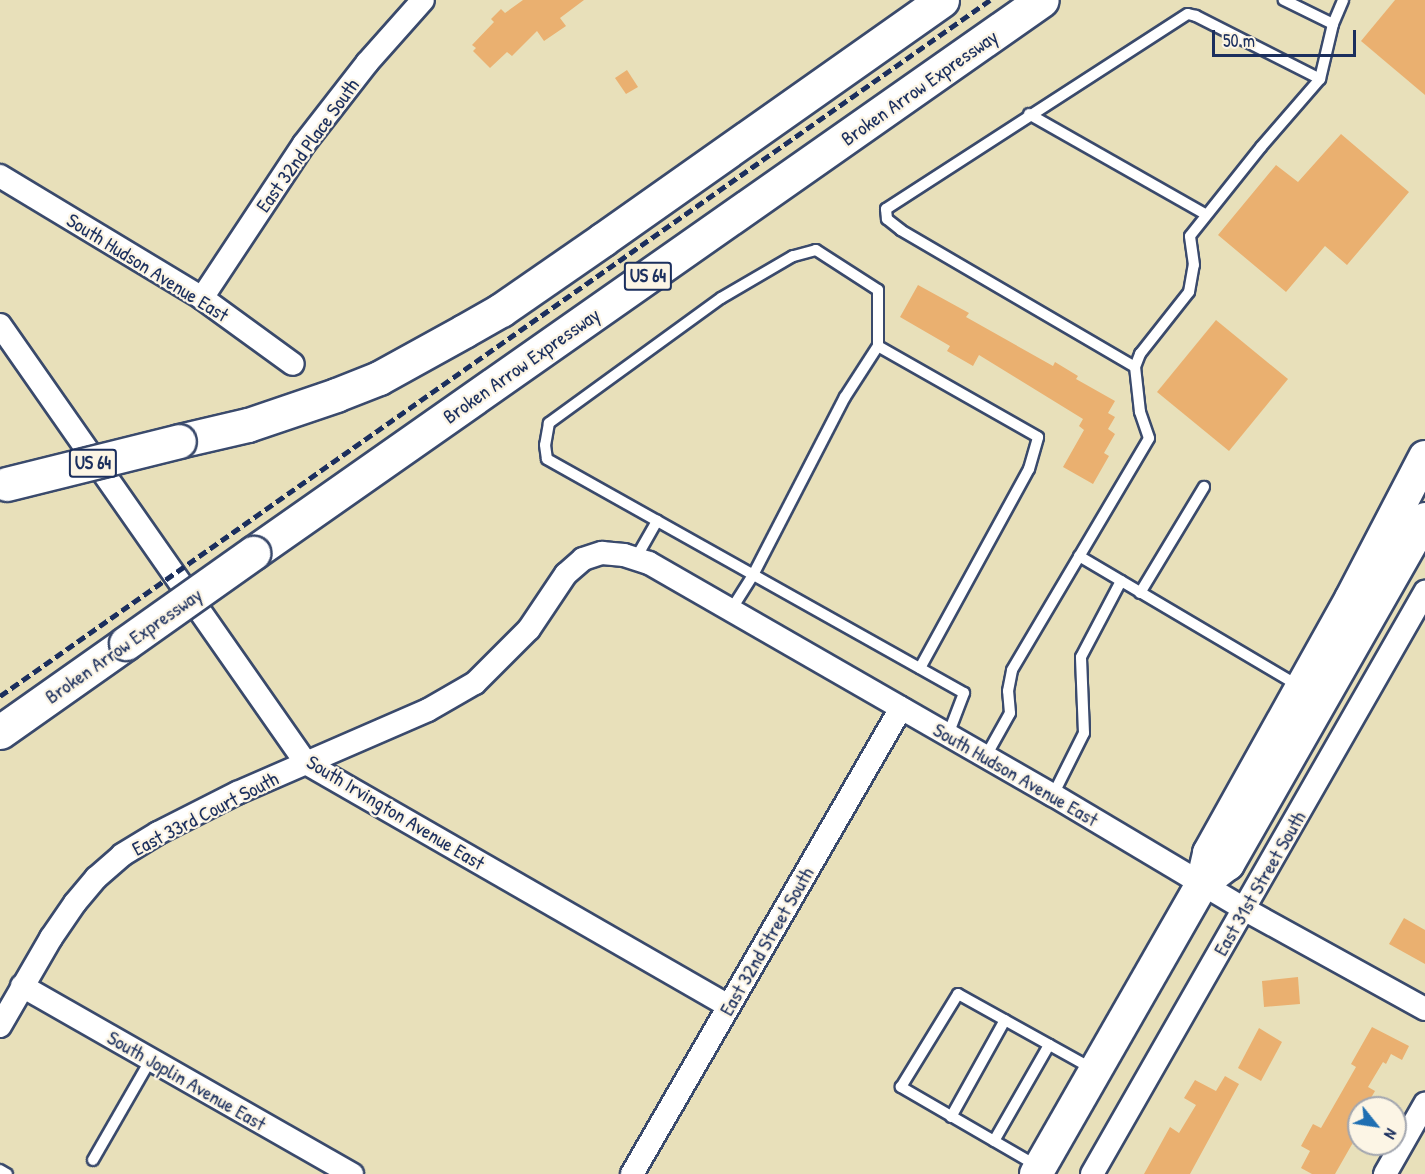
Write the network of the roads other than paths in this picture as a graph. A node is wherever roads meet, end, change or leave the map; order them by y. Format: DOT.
graph roads {
  1 [pos="423,0"];
  2 [pos="942,0"];
  3 [pos="1042,0"];
  4 [pos="1284,0"];
  5 [pos="1343,0"];
  6 [pos="1333,24"];
  7 [pos="1320,79"];
  8 [pos="1029,114"];
  9 [pos="0,176"];
  10 [pos="1205,214"];
  11 [pos="202,298"];
  12 [pos="0,325"];
  13 [pos="878,346"];
  14 [pos="293,364"];
  15 [pos="1135,367"];
  16 [pos="1425,457"];
  17 [pos="3,485"];
  18 [pos="1204,487"];
  19 [pos="1425,519"];
  20 [pos="657,521"];
  21 [pos="602,553"];
  22 [pos="1079,556"];
  23 [pos="636,558"];
  24 [pos="753,574"];
  25 [pos="1121,581"];
  26 [pos="1425,592"];
  27 [pos="1140,593"];
  28 [pos="731,610"];
  29 [pos="920,668"];
  30 [pos="1302,688"];
  31 [pos="901,708"];
  32 [pos="0,732"];
  33 [pos="948,735"];
  34 [pos="986,756"];
  35 [pos="306,763"];
  36 [pos="1053,795"];
  37 [pos="1202,884"];
  38 [pos="1244,909"];
  39 [pos="22,986"];
  40 [pos="728,1006"];
  41 [pos="1425,1009"];
  42 [pos="1005,1020"];
  43 [pos="0,1026"];
  44 [pos="1049,1045"];
  45 [pos="151,1059"];
  46 [pos="1096,1071"];
  47 [pos="1425,1104"];
  48 [pos="951,1117"];
  49 [pos="994,1141"];
  50 [pos="93,1160"];
  51 [pos="0,1170"];
  52 [pos="1038,1171"];
  53 [pos="7,1174"];
  54 [pos="352,1174"];
  55 [pos="632,1174"];
  56 [pos="1092,1174"];
  57 [pos="1385,1174"];
  1 -- 11 [label="street, East 32nd Place South"];
  2 -- 17 [label="highway, US 64, bridge"];
  3 -- 32 [label="highway, Broken Arrow Expressway / US 64, bridge"];
  4 -- 6 [label="lane"];
  5 -- 6 [label="lane"];
  6 -- 7 [label="lane"];
  7 -- 8 [label="lane"];
  7 -- 10 [label="lane"];
  8 -- 10 [label="lane"];
  8 -- 15 [label="lane"];
  9 -- 11 [label="street, South Hudson Avenue East"];
  10 -- 15 [label="lane"];
  11 -- 14 [label="street, South Hudson Avenue East"];
  12 -- 35 [label="street, South Irvington Avenue East"];
  13 -- 20 [label="lane"];
  13 -- 24 [label="lane"];
  13 -- 29 [label="lane"];
  15 -- 22 [label="lane"];
  16 -- 30 [label="main road, East 31st Street South"];
  18 -- 27 [label="lane"];
  19 -- 37 [label="main road, East 31st Street South"];
  20 -- 23 [label="lane"];
  20 -- 24 [label="lane"];
  21 -- 23 [label="street, South Hudson Avenue East"];
  21 -- 35 [label="street, East 33rd Court South"];
  22 -- 25 [label="lane"];
  22 -- 34 [label="lane"];
  23 -- 28 [label="street, South Hudson Avenue East"];
  24 -- 28 [label="lane"];
  24 -- 29 [label="lane"];
  25 -- 27 [label="lane"];
  25 -- 36 [label="lane"];
  26 -- 38 [label="street, East 31st Street South"];
  27 -- 30 [label="lane"];
  28 -- 31 [label="street, South Hudson Avenue East"];
  29 -- 33 [label="lane"];
  30 -- 37 [label="main road, East 31st Street South"];
  31 -- 33 [label="street, South Hudson Avenue East"];
  31 -- 40 [label="street, East 32nd Street South"];
  33 -- 34 [label="street, South Hudson Avenue East"];
  34 -- 36 [label="street, South Hudson Avenue East"];
  35 -- 39 [label="street, East 33rd Court South"];
  35 -- 40 [label="street, South Irvington Avenue East"];
  36 -- 37 [label="street, South Hudson Avenue East"];
  37 -- 38 [label="street, South Hudson Avenue East"];
  37 -- 46 [label="main road, East 31st Street South"];
  38 -- 41 [label="street, South Hudson Avenue East"];
  38 -- 56 [label="street, East 31st Street South"];
  39 -- 43 [label="street, East 33rd Court South"];
  39 -- 45 [label="street, South Joplin Avenue East"];
  40 -- 55 [label="street, East 32nd Street South"];
  42 -- 44 [label="lane"];
  42 -- 48 [label="lane"];
  42 -- 48 [label="lane"];
  44 -- 46 [label="lane"];
  44 -- 49 [label="lane"];
  45 -- 50 [label="lane"];
  45 -- 54 [label="street, South Joplin Avenue East"];
  46 -- 52 [label="main road, East 31st Street South"];
  47 -- 57 [label="street"];
  48 -- 49 [label="lane"];
  49 -- 52 [label="lane"];
  51 -- 53 [label="lane"];
}
